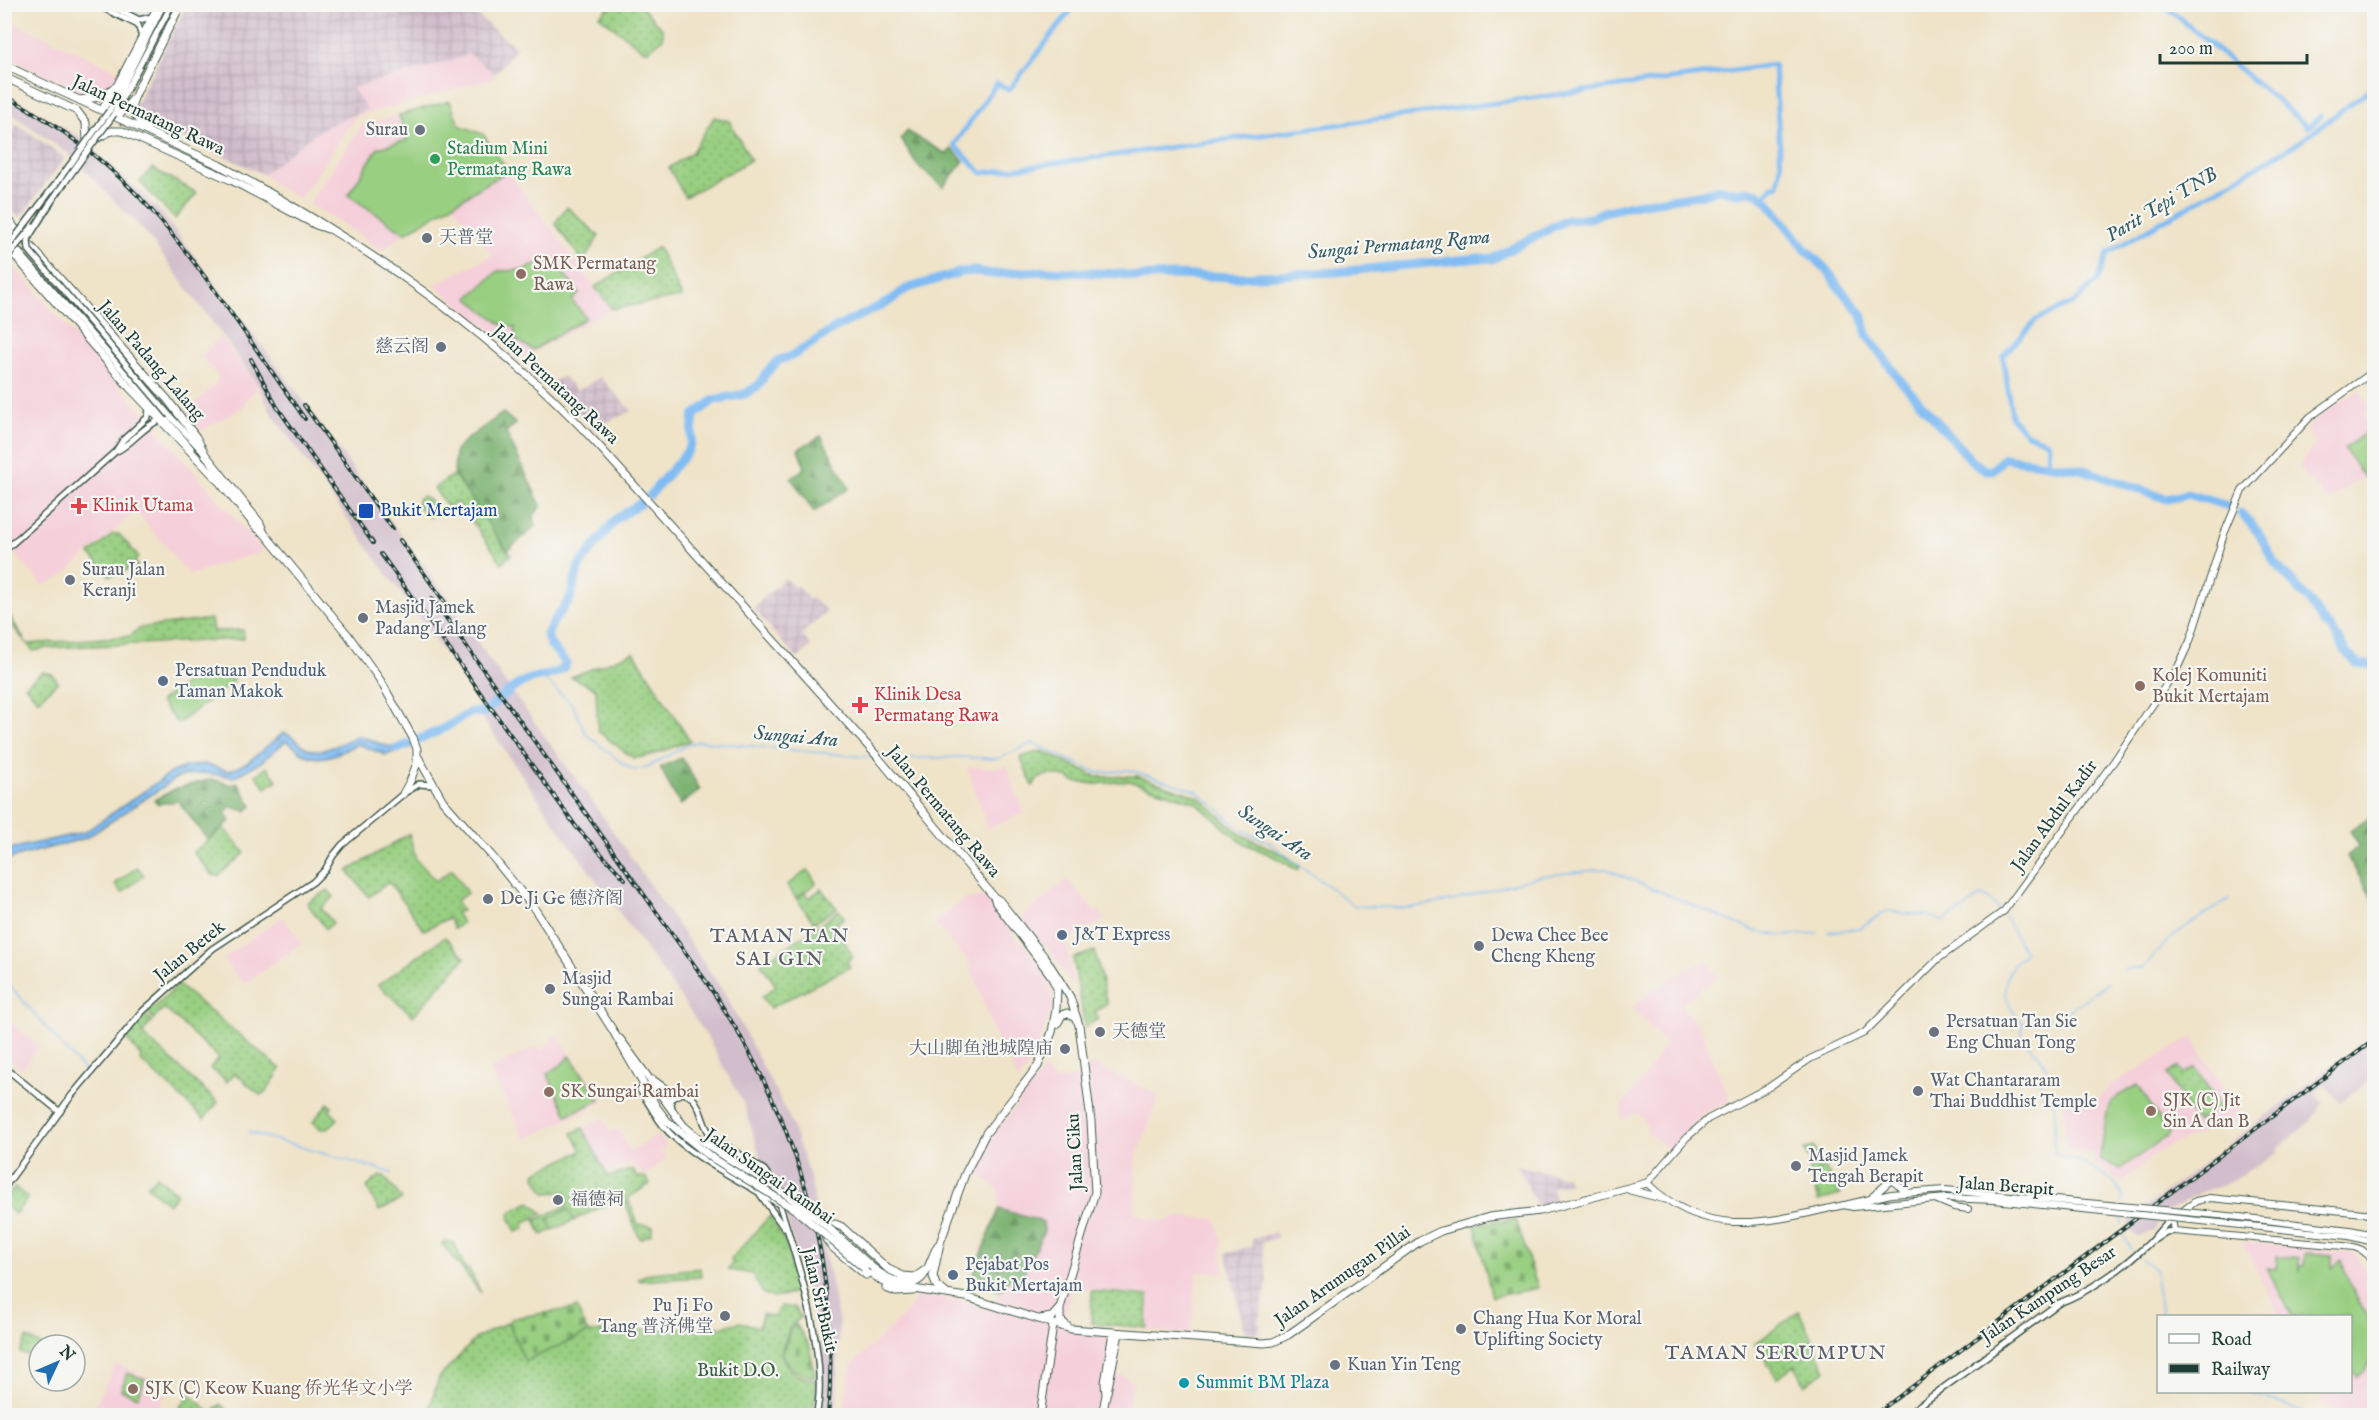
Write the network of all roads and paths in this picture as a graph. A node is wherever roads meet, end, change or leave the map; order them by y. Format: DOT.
graph roads {
  1 [pos="95,4"];
  2 [pos="108,4"];
  3 [pos="159,4"];
  4 [pos="164,4"];
  5 [pos="172,4"];
  6 [pos="180,4"];
  7 [pos="152,17"];
  8 [pos="142,37"];
  9 [pos="4,65"];
  10 [pos="4,77"];
  11 [pos="117,86"];
  12 [pos="133,99"];
  13 [pos="81,100"];
  14 [pos="111,113"];
  15 [pos="148,131"];
  16 [pos="98,138"];
  17 [pos="87,141"];
  18 [pos="51,202"];
  19 [pos="4,216"];
  20 [pos="12,223"];
  21 [pos="329,229"];
  22 [pos="4,235"];
  23 [pos="24,237"];
  24 [pos="9,247"];
  25 [pos="4,261"];
  26 [pos="2374,371"];
  27 [pos="149,409"];
  28 [pos="165,418"];
  29 [pos="116,451"];
  30 [pos="205,454"];
  31 [pos="264,533"];
  32 [pos="4,551"];
  33 [pos="417,751"];
  34 [pos="430,774"];
  35 [pos="432,785"];
  36 [pos="403,794"];
  37 [pos="446,803"];
  38 [pos="994,897"];
  39 [pos="1065,988"];
  40 [pos="1058,996"];
  41 [pos="1079,1025"];
  42 [pos="1052,1032"];
  43 [pos="614,1033"];
  44 [pos="622,1051"];
  45 [pos="4,1067"];
  46 [pos="641,1067"];
  47 [pos="640,1090"];
  48 [pos="668,1091"];
  49 [pos="681,1094"];
  50 [pos="660,1096"];
  51 [pos="60,1112"];
  52 [pos="675,1116"];
  53 [pos="682,1128"];
  54 [pos="1647,1183"];
  55 [pos="4,1188"];
  56 [pos="1625,1190"];
  57 [pos="758,1191"];
  58 [pos="1908,1192"];
  59 [pos="1891,1194"];
  60 [pos="1934,1198"];
  61 [pos="1665,1199"];
  62 [pos="1867,1199"];
  63 [pos="1902,1201"];
  64 [pos="779,1204"];
  65 [pos="1845,1206"];
  66 [pos="1968,1209"];
  67 [pos="2371,1215"];
  68 [pos="2172,1219"];
  69 [pos="2374,1221"];
  70 [pos="2174,1231"];
  71 [pos="2350,1233"];
  72 [pos="2373,1233"];
  73 [pos="788,1235"];
  74 [pos="2151,1242"];
  75 [pos="2374,1242"];
  76 [pos="940,1243"];
  77 [pos="2374,1260"];
  78 [pos="927,1269"];
  79 [pos="893,1283"];
  80 [pos="918,1290"];
  81 [pos="946,1293"];
  82 [pos="1060,1308"];
  83 [pos="1038,1319"];
  84 [pos="1053,1325"];
  85 [pos="1071,1329"];
  86 [pos="1116,1333"];
  87 [pos="816,1416"];
  88 [pos="1040,1416"];
  89 [pos="1102,1416"];
  90 [pos="1905,1416"];
  1 -- 8 [label="street"];
  2 -- 7 [label="street"];
  3 -- 7 [label="main road"];
  4 -- 14 [label="street"];
  5 -- 14 [label="street"];
  6 -- 12 [label="main road"];
  7 -- 8 [label="main road"];
  8 -- 11 [label="main road"];
  9 -- 13 [label="main road, Jalan Permatang Rawa"];
  10 -- 17 [label="main road"];
  11 -- 13 [label="main road"];
  11 -- 14 [label="main road"];
  12 -- 14 [label="main road"];
  12 -- 15 [label="main road"];
  13 -- 14 [label="main road, Jalan Permatang Rawa"];
  14 -- 15 [label="main road, Jalan Permatang Rawa"];
  14 -- 16 [label="street, bridge"];
  14 -- 17 [label="street, bridge"];
  15 -- 21 [label="main road, Jalan Permatang Rawa"];
  16 -- 18 [label="street, bridge"];
  16 -- 21 [label="main road"];
  17 -- 24 [label="street, bridge"];
  18 -- 24 [label="street, bridge"];
  18 -- 28 [label="street, bridge"];
  19 -- 20 [label="main road, Jalan Padang Lalang"];
  20 -- 22 [label="main road"];
  20 -- 23 [label="main road, Jalan Padang Lalang"];
  21 -- 38 [label="main road, Jalan Permatang Rawa"];
  23 -- 24 [label="main road"];
  23 -- 30 [label="main road, Jalan Padang Lalang"];
  24 -- 25 [label="street, bridge"];
  24 -- 27 [label="main road, Jalan Padang Lalang"];
  24 -- 28 [label="street"];
  26 -- 54 [label="main road, Jalan Abdul Kadir"];
  27 -- 28 [label="main road, Jalan Padang Lalang"];
  27 -- 29 [label="street"];
  28 -- 29 [label="street"];
  28 -- 30 [label="street"];
  28 -- 31 [label="main road, Jalan Padang Lalang"];
  29 -- 32 [label="street"];
  30 -- 31 [label="main road, Jalan Padang Lalang"];
  31 -- 33 [label="main road, Jalan Padang Lalang"];
  33 -- 34 [label="main road, Jalan Padang Lalang"];
  33 -- 35 [label="main road, Jalan Sungai Rambai"];
  33 -- 36 [label="main road"];
  34 -- 37 [label="main road, Jalan Sungai Rambai"];
  35 -- 36 [label="street, Jalan Betek"];
  35 -- 37 [label="main road, Jalan Sungai Rambai"];
  36 -- 51 [label="street, Jalan Betek"];
  37 -- 43 [label="main road, Jalan Sungai Rambai"];
  38 -- 39 [label="main road, Jalan Permatang Rawa"];
  38 -- 40 [label="main road, Jalan Permatang Rawa"];
  39 -- 40 [label="main road"];
  39 -- 41 [label="main road, Jalan Permatang Rawa"];
  40 -- 42 [label="main road"];
  41 -- 42 [label="main road"];
  41 -- 82 [label="main road, Jalan Ciku"];
  42 -- 76 [label="main road"];
  43 -- 44 [label="main road, Jalan Sungai Rambai"];
  43 -- 46 [label="main road, Jalan Sungai Rambai"];
  44 -- 47 [label="main road"];
  44 -- 53 [label="main road, Jalan Sungai Rambai"];
  45 -- 51 [label="street"];
  46 -- 48 [label="main road"];
  46 -- 50 [label="main road, Jalan Sungai Rambai"];
  47 -- 57 [label="street, Jalan Sungai Rambai"];
  48 -- 49 [label="street, Jalan Sri Bukit"];
  48 -- 50 [label="street"];
  49 -- 52 [label="street"];
  49 -- 64 [label="street, Jalan Sri Bukit"];
  50 -- 52 [label="main road, Jalan Sungai Rambai"];
  50 -- 53 [label="main road"];
  51 -- 55 [label="street, Jalan Betek"];
  52 -- 53 [label="main road, Jalan Sungai Rambai"];
  53 -- 79 [label="main road, Jalan Sungai Rambai, bridge"];
  54 -- 56 [label="main road, Jalan Arumugan Pillai"];
  54 -- 61 [label="main road, Jalan Berapit"];
  56 -- 61 [label="main road"];
  56 -- 86 [label="main road, Jalan Arumugan Pillai"];
  57 -- 64 [label="street, Jalan Sungai Rambai"];
  57 -- 73 [label="street"];
  58 -- 59 [label="main road"];
  58 -- 62 [label="main road"];
  58 -- 71 [label="main road, bridge"];
  59 -- 62 [label="main road"];
  59 -- 63 [label="main road"];
  60 -- 63 [label="main road, Jalan Berapit"];
  60 -- 66 [label="main road"];
  60 -- 71 [label="main road, Jalan Berapit, bridge"];
  61 -- 65 [label="main road, Jalan Berapit"];
  62 -- 65 [label="main road"];
  63 -- 65 [label="main road, Jalan Berapit"];
  64 -- 73 [label="street, Jalan Sri Bukit"];
  67 -- 68 [label="main road"];
  67 -- 69 [label="main road"];
  68 -- 70 [label="main road"];
  68 -- 74 [label="street"];
  70 -- 74 [label="street"];
  70 -- 77 [label="main road"];
  71 -- 72 [label="main road"];
  71 -- 75 [label="main road, Jalan Berapit"];
  73 -- 87 [label="street, Jalan Sri Bukit"];
  74 -- 90 [label="street, Jalan Kampung Besar"];
  76 -- 78 [label="main road"];
  76 -- 81 [label="main road"];
  78 -- 79 [label="main road"];
  78 -- 80 [label="main road"];
  79 -- 80 [label="main road, Jalan Sungai Rambai"];
  80 -- 81 [label="main road, Jalan Sungai Rambai"];
  81 -- 83 [label="main road, Jalan Arumugan Pillai"];
  82 -- 83 [label="main road"];
  82 -- 85 [label="main road"];
  83 -- 84 [label="main road, Jalan Arumugan Pillai"];
  84 -- 85 [label="main road, Jalan Arumugan Pillai"];
  84 -- 88 [label="main road"];
  85 -- 86 [label="main road, Jalan Arumugan Pillai"];
  86 -- 89 [label="main road"];
}
